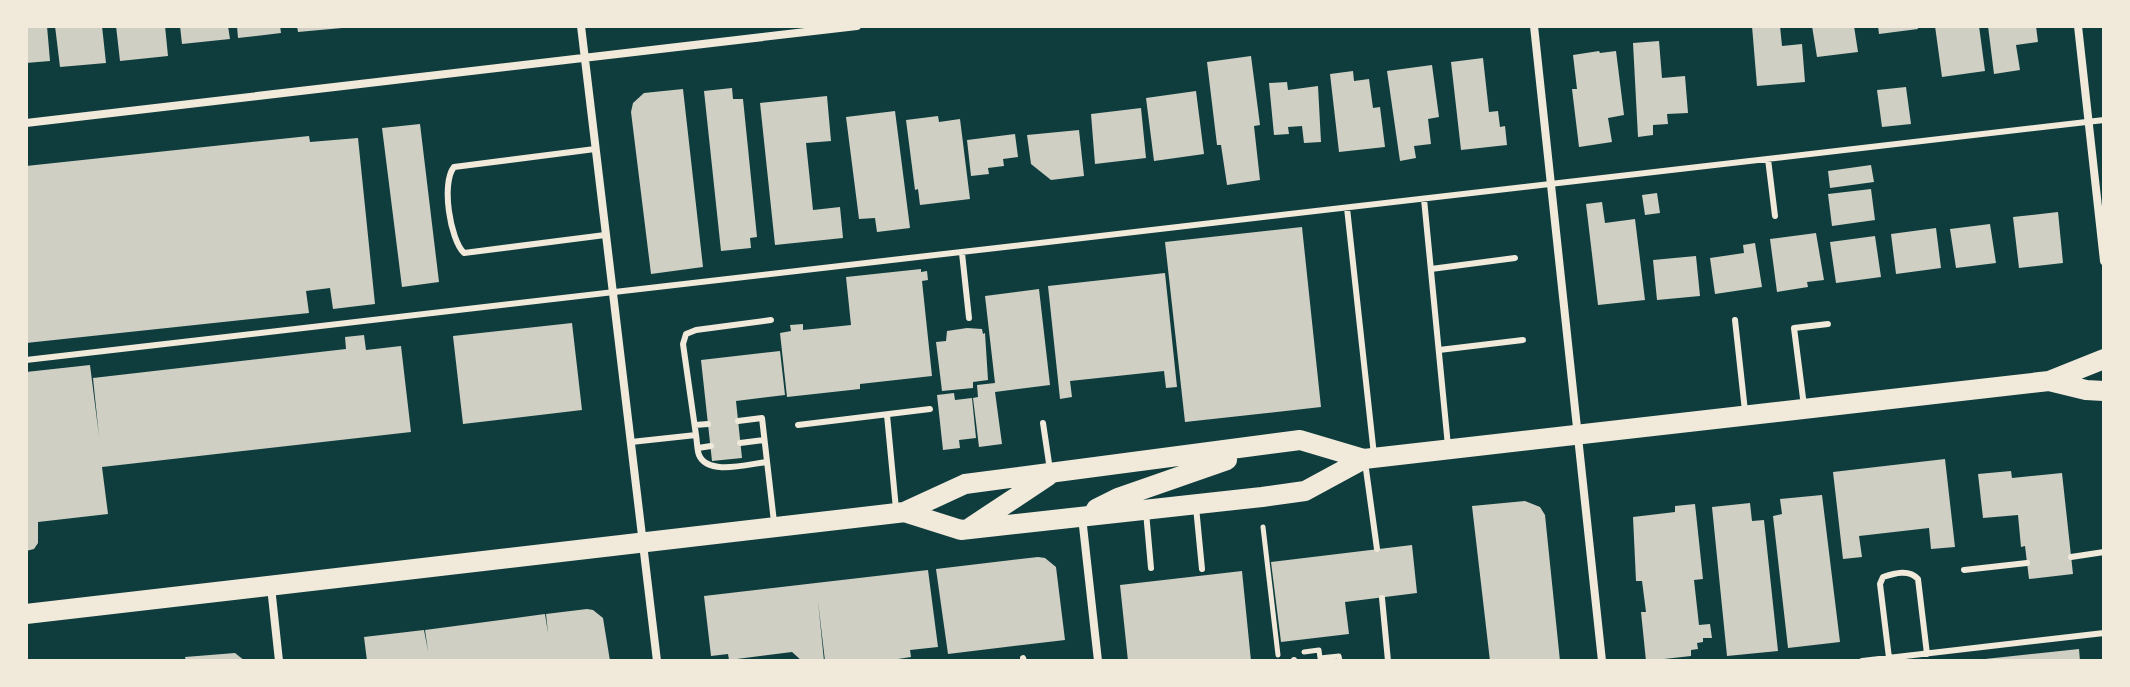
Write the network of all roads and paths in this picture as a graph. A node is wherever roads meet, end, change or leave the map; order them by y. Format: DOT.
graph roads {
  1 [pos="581,26"];
  2 [pos="857,26"];
  3 [pos="1534,26"];
  4 [pos="2078,26"];
  5 [pos="780,30"];
  6 [pos="584,58"];
  7 [pos="2104,120"];
  8 [pos="2089,122"];
  9 [pos="26,123"];
  10 [pos="595,149"];
  11 [pos="1768,159"];
  12 [pos="1552,184"];
  13 [pos="1424,199"];
  14 [pos="1347,208"];
  15 [pos="1775,216"];
  16 [pos="605,235"];
  17 [pos="962,253"];
  18 [pos="1515,258"];
  19 [pos="2104,261"];
  20 [pos="1431,269"];
  21 [pos="612,294"];
  22 [pos="969,318"];
  23 [pos="771,320"];
  24 [pos="1735,320"];
  25 [pos="1828,324"];
  26 [pos="1523,340"];
  27 [pos="1439,350"];
  28 [pos="2104,359"];
  29 [pos="26,360"];
  30 [pos="2049,381"];
  31 [pos="2104,391"];
  32 [pos="1805,408"];
  33 [pos="930,409"];
  34 [pos="1745,414"];
  35 [pos="887,415"];
  36 [pos="738,421"];
  37 [pos="1043,423"];
  38 [pos="708,424"];
  39 [pos="695,425"];
  40 [pos="798,425"];
  41 [pos="1578,434"];
  42 [pos="696,435"];
  43 [pos="764,440"];
  44 [pos="631,442"];
  45 [pos="740,443"];
  46 [pos="711,446"];
  47 [pos="1262,447"];
  48 [pos="698,448"];
  49 [pos="1449,450"];
  50 [pos="1369,458"];
  51 [pos="767,462"];
  52 [pos="1051,474"];
  53 [pos="1195,503"];
  54 [pos="1145,509"];
  55 [pos="900,512"];
  56 [pos="1082,517"];
  57 [pos="774,527"];
  58 [pos="1263,527"];
  59 [pos="968,529"];
  60 [pos="644,543"];
  61 [pos="1377,549"];
  62 [pos="2104,552"];
  63 [pos="2071,557"];
  64 [pos="2027,563"];
  65 [pos="1151,568"];
  66 [pos="1202,569"];
  67 [pos="1964,570"];
  68 [pos="271,586"];
  69 [pos="1382,598"];
  70 [pos="26,614"];
  71 [pos="2104,633"];
  72 [pos="1927,654"];
  73 [pos="1889,658"];
  74 [pos="279,661"];
  75 [pos="657,661"];
  76 [pos="1098,661"];
  77 [pos="1340,661"];
  78 [pos="1388,661"];
  79 [pos="1602,661"];
  80 [pos="1862,661"];
  1 -- 6 [label="street"];
  2 -- 5 [label="street"];
  3 -- 12 [label="street"];
  4 -- 8 [label="street"];
  5 -- 6 [label="street"];
  6 -- 9 [label="street"];
  6 -- 10 [label="street"];
  7 -- 8 [label="lane"];
  8 -- 11 [label="lane"];
  8 -- 19 [label="street"];
  10 -- 16 [label="street"];
  10 -- 16 [label="lane"];
  11 -- 12 [label="lane"];
  11 -- 15 [label="lane"];
  12 -- 13 [label="lane"];
  12 -- 41 [label="street"];
  13 -- 14 [label="lane"];
  13 -- 20 [label="lane"];
  14 -- 17 [label="lane"];
  14 -- 50 [label="lane"];
  16 -- 21 [label="street"];
  17 -- 21 [label="lane"];
  17 -- 22 [label="lane"];
  18 -- 20 [label="lane"];
  20 -- 27 [label="lane"];
  21 -- 29 [label="lane"];
  21 -- 44 [label="street"];
  23 -- 39 [label="lane"];
  24 -- 34 [label="lane"];
  25 -- 32 [label="lane"];
  26 -- 27 [label="lane"];
  27 -- 49 [label="lane"];
  28 -- 30 [label="highway"];
  30 -- 31 [label="highway"];
  30 -- 32 [label="highway"];
  32 -- 34 [label="highway"];
  33 -- 35 [label="lane"];
  34 -- 41 [label="highway"];
  35 -- 40 [label="lane"];
  35 -- 55 [label="lane"];
  36 -- 43 [label="lane"];
  37 -- 52 [label="lane"];
  38 -- 39 [label="lane"];
  39 -- 42 [label="lane"];
  41 -- 49 [label="highway"];
  41 -- 79 [label="street"];
  42 -- 44 [label="lane"];
  42 -- 48 [label="lane"];
  43 -- 45 [label="lane"];
  43 -- 51 [label="lane"];
  44 -- 60 [label="street"];
  46 -- 48 [label="lane"];
  47 -- 50 [label="highway"];
  47 -- 52 [label="highway"];
  47 -- 56 [label="highway"];
  48 -- 51 [label="lane"];
  49 -- 50 [label="highway"];
  50 -- 53 [label="highway"];
  50 -- 61 [label="lane"];
  51 -- 57 [label="lane"];
  52 -- 55 [label="highway"];
  52 -- 59 [label="highway"];
  53 -- 54 [label="highway"];
  53 -- 66 [label="lane"];
  54 -- 56 [label="highway"];
  54 -- 65 [label="lane"];
  55 -- 57 [label="highway"];
  55 -- 59 [label="highway"];
  56 -- 59 [label="highway"];
  56 -- 76 [label="street"];
  57 -- 60 [label="highway"];
  58 -- 77 [label="path"];
  60 -- 68 [label="highway"];
  60 -- 75 [label="street"];
  62 -- 63 [label="lane"];
  64 -- 67 [label="lane"];
  68 -- 70 [label="highway"];
  68 -- 74 [label="street"];
  69 -- 78 [label="lane"];
  71 -- 72 [label="lane"];
  72 -- 73 [label="lane"];
  72 -- 73 [label="lane"];
  73 -- 80 [label="lane"];
}
